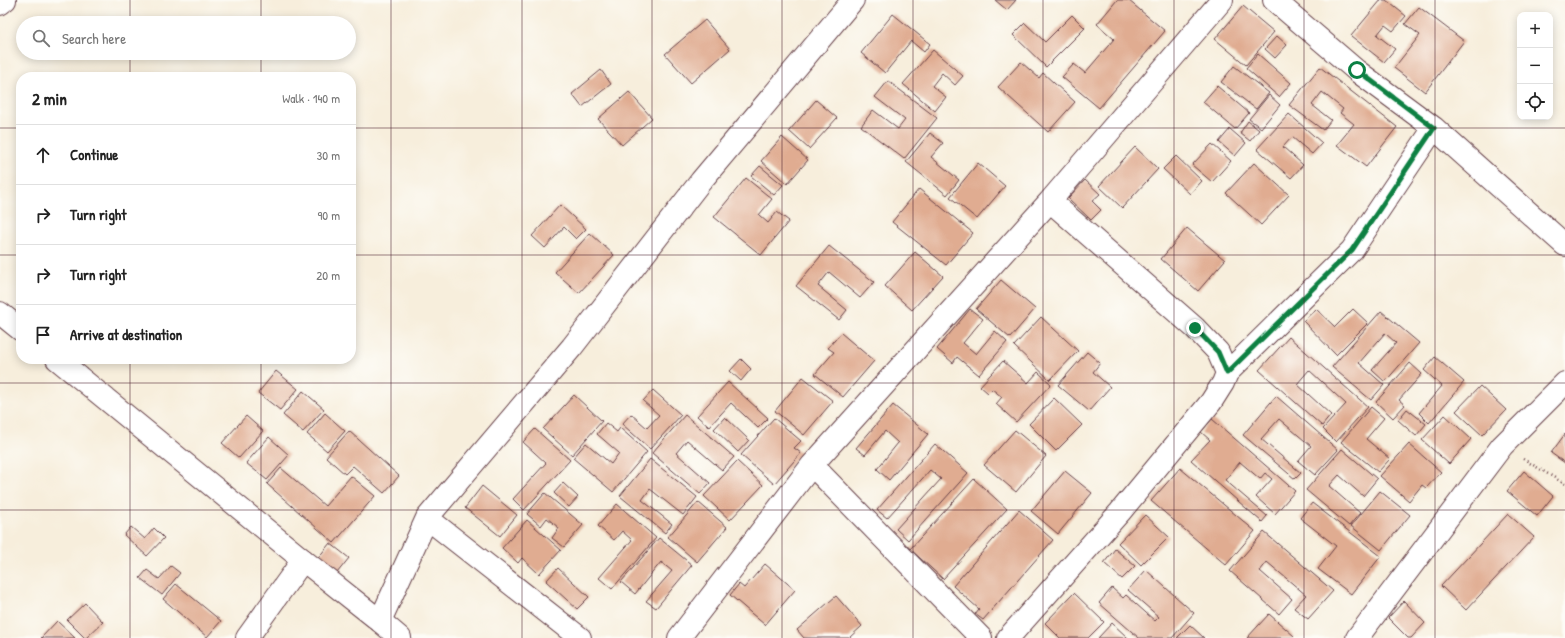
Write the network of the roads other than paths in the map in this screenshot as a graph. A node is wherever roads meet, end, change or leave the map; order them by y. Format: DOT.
graph roads {
  1 [pos="5,0"];
  2 [pos="853,0"];
  3 [pos="1222,0"];
  4 [pos="1274,0"];
  5 [pos="0,4"];
  6 [pos="1434,128"];
  7 [pos="1050,201"];
  8 [pos="1564,241"];
  9 [pos="0,313"];
  10 [pos="16,326"];
  11 [pos="64,364"];
  12 [pos="1227,373"];
  13 [pos="1565,383"];
  14 [pos="812,465"];
  15 [pos="427,518"];
  16 [pos="303,560"];
  17 [pos="380,621"];
  18 [pos="247,638"];
  19 [pos="400,638"];
  20 [pos="580,638"];
  21 [pos="678,638"];
  22 [pos="981,638"];
  23 [pos="1008,638"];
  24 [pos="1357,638"];
  1 -- 5 [label="street"];
  2 -- 15 [label="street"];
  3 -- 7 [label="street"];
  4 -- 6 [label="street"];
  6 -- 8 [label="street"];
  6 -- 12 [label="street"];
  7 -- 12 [label="street"];
  7 -- 14 [label="street"];
  9 -- 10 [label="street"];
  11 -- 16 [label="street"];
  12 -- 23 [label="street"];
  13 -- 24 [label="street"];
  14 -- 21 [label="street"];
  14 -- 22 [label="street"];
  15 -- 17 [label="street"];
  15 -- 20 [label="street"];
  16 -- 17 [label="street"];
  16 -- 18 [label="street"];
  17 -- 19 [label="street"];
}
